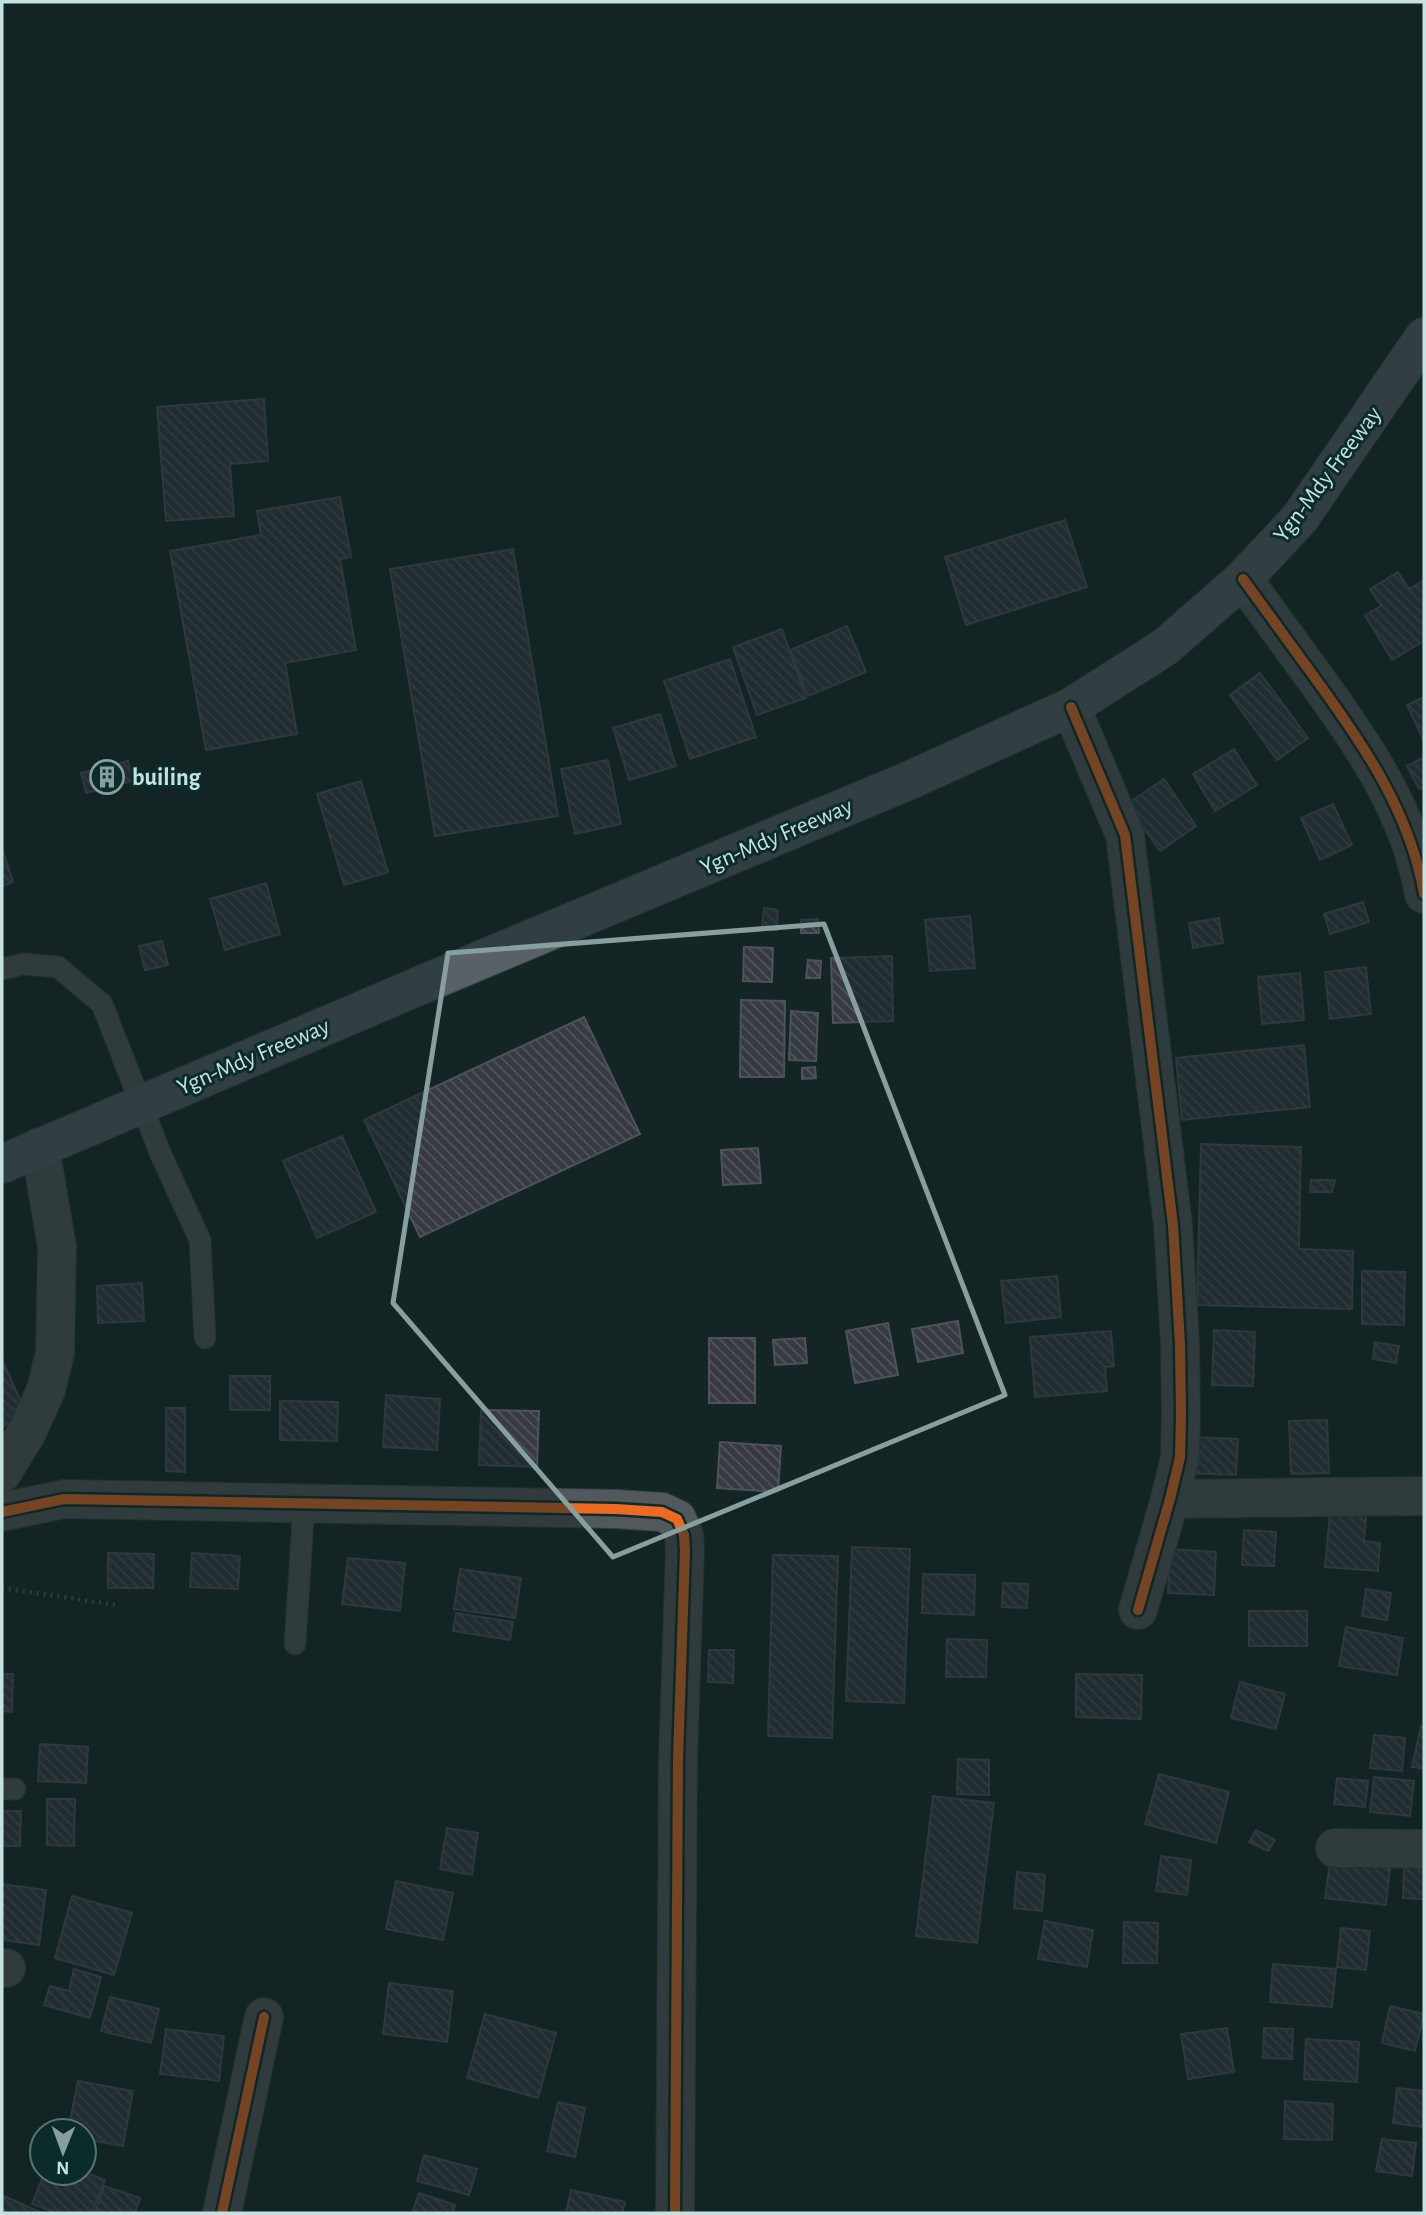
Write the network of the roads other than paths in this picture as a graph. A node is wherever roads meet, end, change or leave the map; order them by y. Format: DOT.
graph roads {
  1 [pos="1424,338"];
  2 [pos="1243,579"];
  3 [pos="1071,707"];
  4 [pos="1424,894"];
  5 [pos="2,969"];
  6 [pos="141,1104"];
  7 [pos="40,1147"];
  8 [pos="2,1164"];
  9 [pos="205,1338"];
  10 [pos="2,1473"];
  11 [pos="1424,1496"];
  12 [pos="1170,1499"];
  13 [pos="304,1504"];
  14 [pos="2,1513"];
  15 [pos="1138,1610"];
  16 [pos="295,1644"];
  17 [pos="1335,1848"];
  18 [pos="1424,1849"];
  19 [pos="264,2017"];
  20 [pos="222,2213"];
  21 [pos="674,2213"];
  1 -- 2 [label="main road, Ygn-Mdy Freeway"];
  2 -- 3 [label="main road, Ygn-Mdy Freeway"];
  2 -- 4 [label="street"];
  3 -- 6 [label="main road, Ygn-Mdy Freeway"];
  3 -- 12 [label="street"];
  5 -- 6 [label="lane"];
  6 -- 7 [label="main road, Ygn-Mdy Freeway"];
  6 -- 9 [label="lane"];
  7 -- 8 [label="main road, Ygn-Mdy Freeway"];
  7 -- 10 [label="street"];
  11 -- 12 [label="street"];
  12 -- 15 [label="street"];
  13 -- 14 [label="street"];
  13 -- 16 [label="lane"];
  13 -- 21 [label="street"];
  17 -- 18 [label="street"];
  19 -- 20 [label="street"];
}
